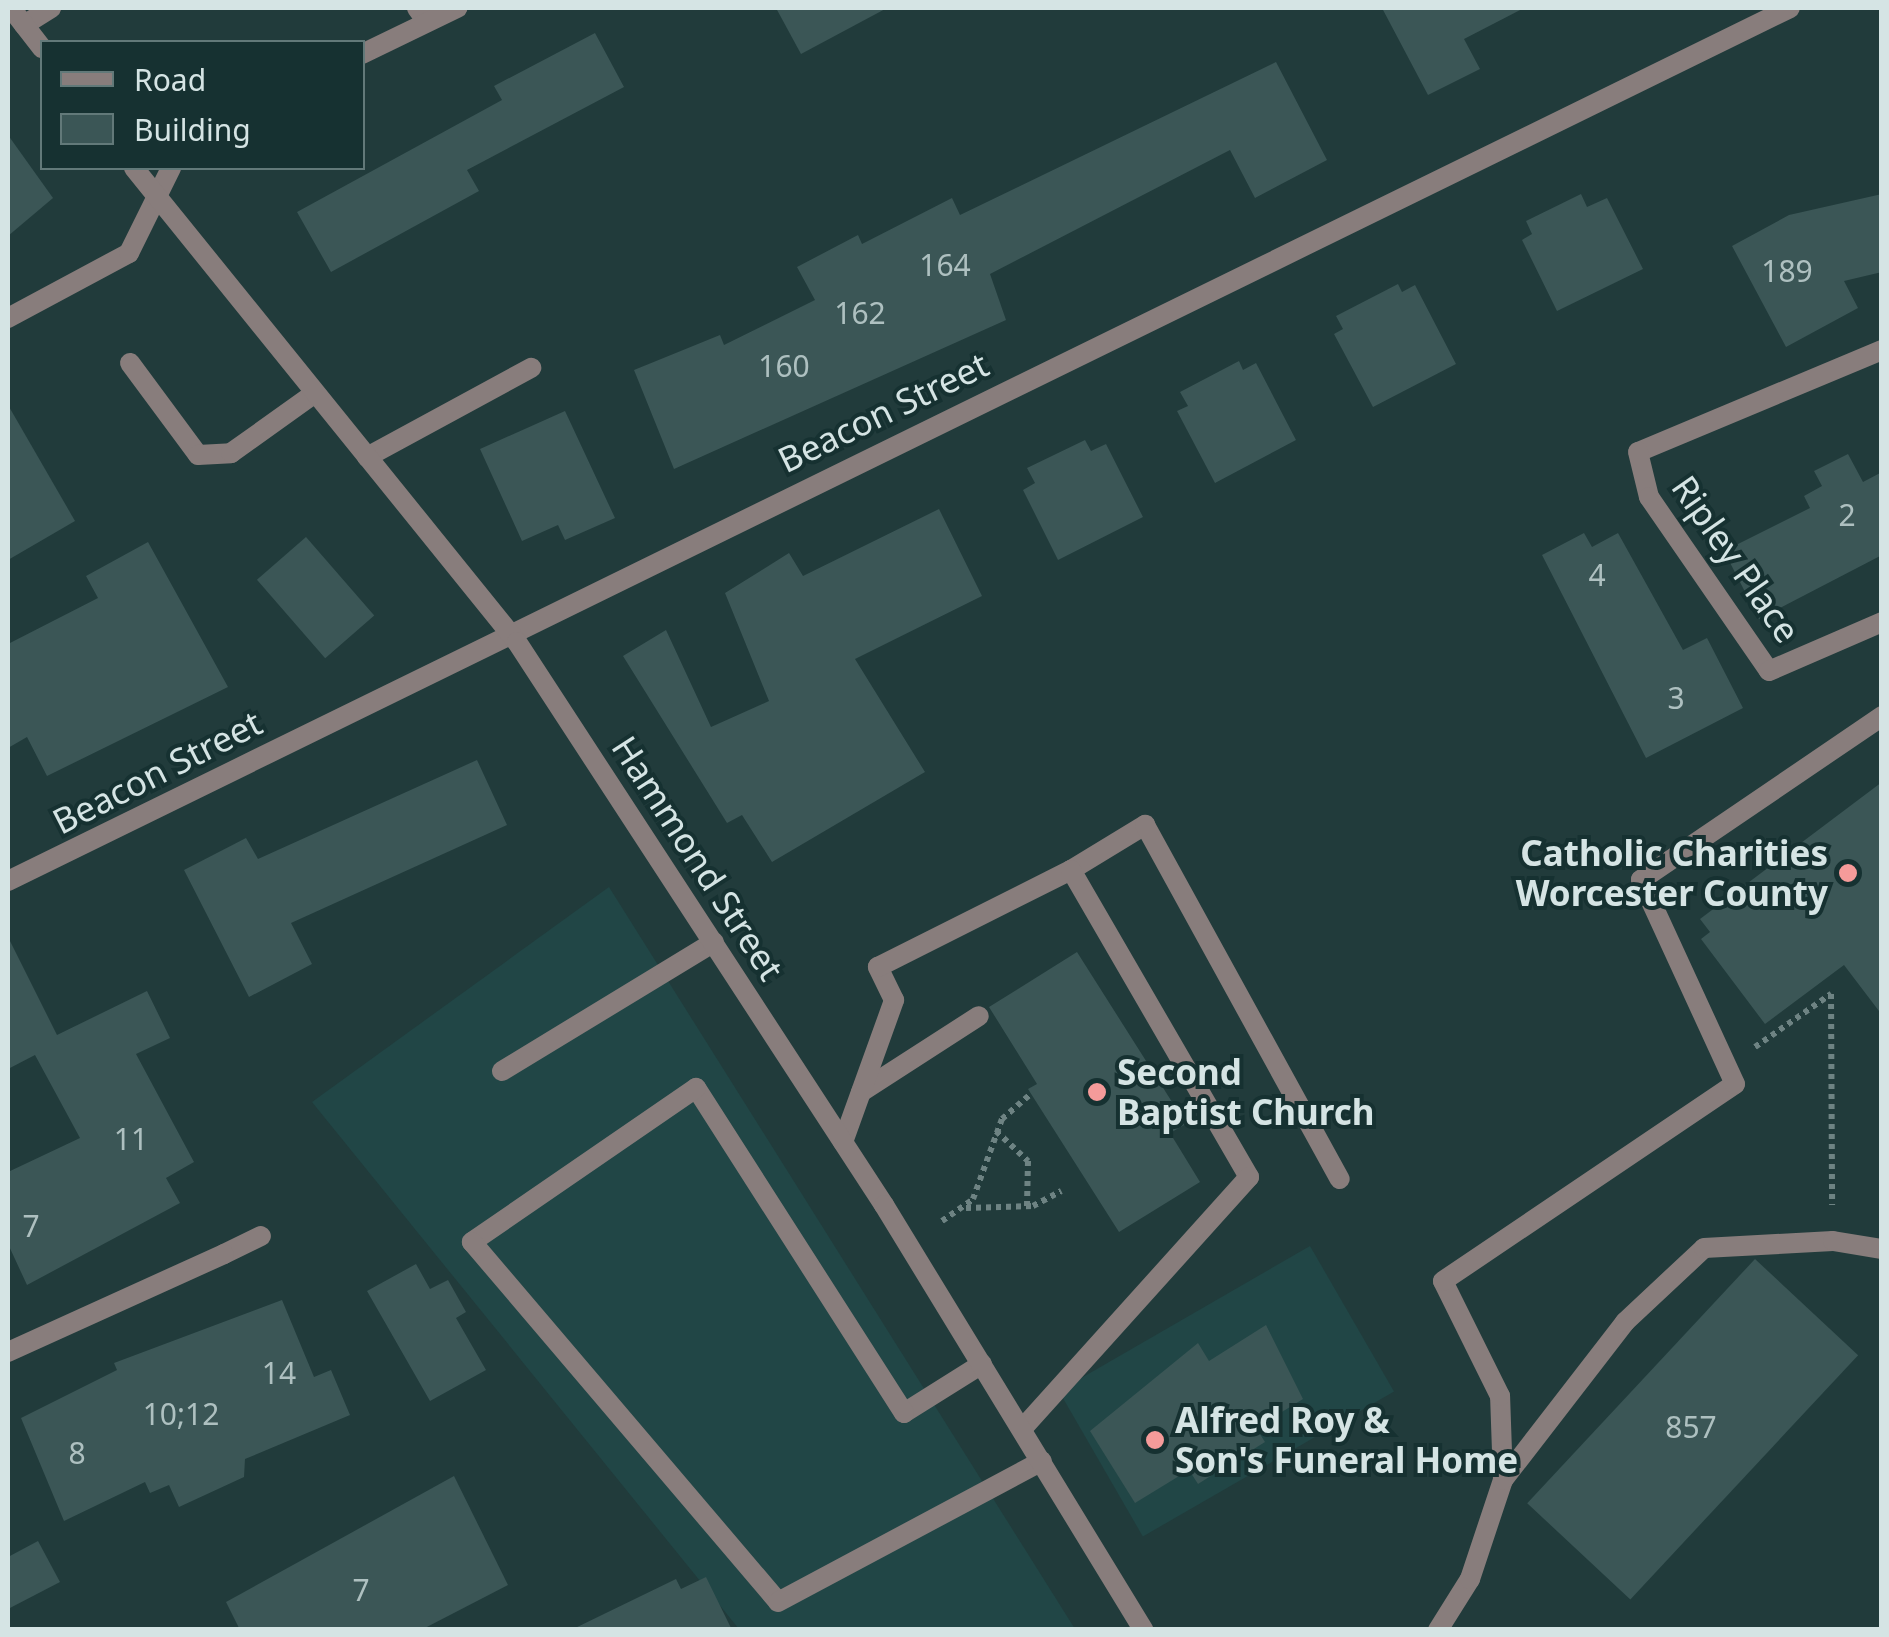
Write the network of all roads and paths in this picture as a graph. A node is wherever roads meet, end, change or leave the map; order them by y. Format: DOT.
graph roads {
  1 [pos="11,8"];
  2 [pos="50,8"];
  3 [pos="456,8"];
  4 [pos="1790,8"];
  5 [pos="422,15"];
  6 [pos="24,25"];
  7 [pos="40,45"];
  8 [pos="365,52"];
  9 [pos="136,170"];
  10 [pos="170,170"];
  11 [pos="157,198"];
  12 [pos="8,318"];
  13 [pos="1882,350"];
  14 [pos="130,363"];
  15 [pos="531,368"];
  16 [pos="315,393"];
  17 [pos="367,458"];
  18 [pos="1882,622"];
  19 [pos="507,630"];
  20 [pos="1882,716"];
  21 [pos="1071,870"];
  22 [pos="8,882"];
  23 [pos="714,942"];
  24 [pos="979,1016"];
  25 [pos="1727,1066"];
  26 [pos="502,1071"];
  27 [pos="861,1092"];
  28 [pos="1031,1094"];
  29 [pos="996,1131"];
  30 [pos="843,1142"];
  31 [pos="1340,1179"];
  32 [pos="1060,1191"];
  33 [pos="1027,1206"];
  34 [pos="964,1208"];
  35 [pos="942,1221"];
  36 [pos="261,1236"];
  37 [pos="1834,1241"];
  38 [pos="1882,1248"];
  39 [pos="8,1352"];
  40 [pos="982,1364"];
  41 [pos="1022,1429"];
  42 [pos="1042,1461"];
  43 [pos="1503,1480"];
  44 [pos="1140,1628"];
  45 [pos="1438,1630"];
  1 -- 6 [label="street"];
  2 -- 6 [label="street"];
  3 -- 5 [label="street"];
  4 -- 19 [label="street, Beacon Street"];
  5 -- 8 [label="street"];
  6 -- 7 [label="street"];
  9 -- 11 [label="street, Hammond Street"];
  10 -- 11 [label="street"];
  11 -- 12 [label="street"];
  11 -- 16 [label="street, Hammond Street"];
  13 -- 18 [label="street, Ripley Place"];
  14 -- 16 [label="street"];
  15 -- 17 [label="street"];
  16 -- 17 [label="street, Hammond Street"];
  17 -- 19 [label="street, Hammond Street"];
  19 -- 22 [label="street, Beacon Street"];
  19 -- 23 [label="street, Hammond Street"];
  20 -- 25 [label="street"];
  21 -- 27 [label="street"];
  21 -- 31 [label="street"];
  21 -- 41 [label="street"];
  23 -- 26 [label="street"];
  23 -- 30 [label="street, Hammond Street"];
  24 -- 27 [label="street"];
  25 -- 37 [label="path"];
  25 -- 43 [label="street"];
  27 -- 30 [label="street"];
  28 -- 29 [label="path"];
  29 -- 33 [label="path"];
  29 -- 34 [label="path"];
  30 -- 40 [label="street, Hammond Street"];
  32 -- 33 [label="path"];
  33 -- 34 [label="path"];
  34 -- 35 [label="path"];
  36 -- 39 [label="street"];
  37 -- 38 [label="street"];
  37 -- 43 [label="street"];
  40 -- 41 [label="street, Hammond Street"];
  40 -- 42 [label="street"];
  41 -- 42 [label="street, Hammond Street"];
  42 -- 44 [label="street, Hammond Street"];
  43 -- 45 [label="street"];
}
